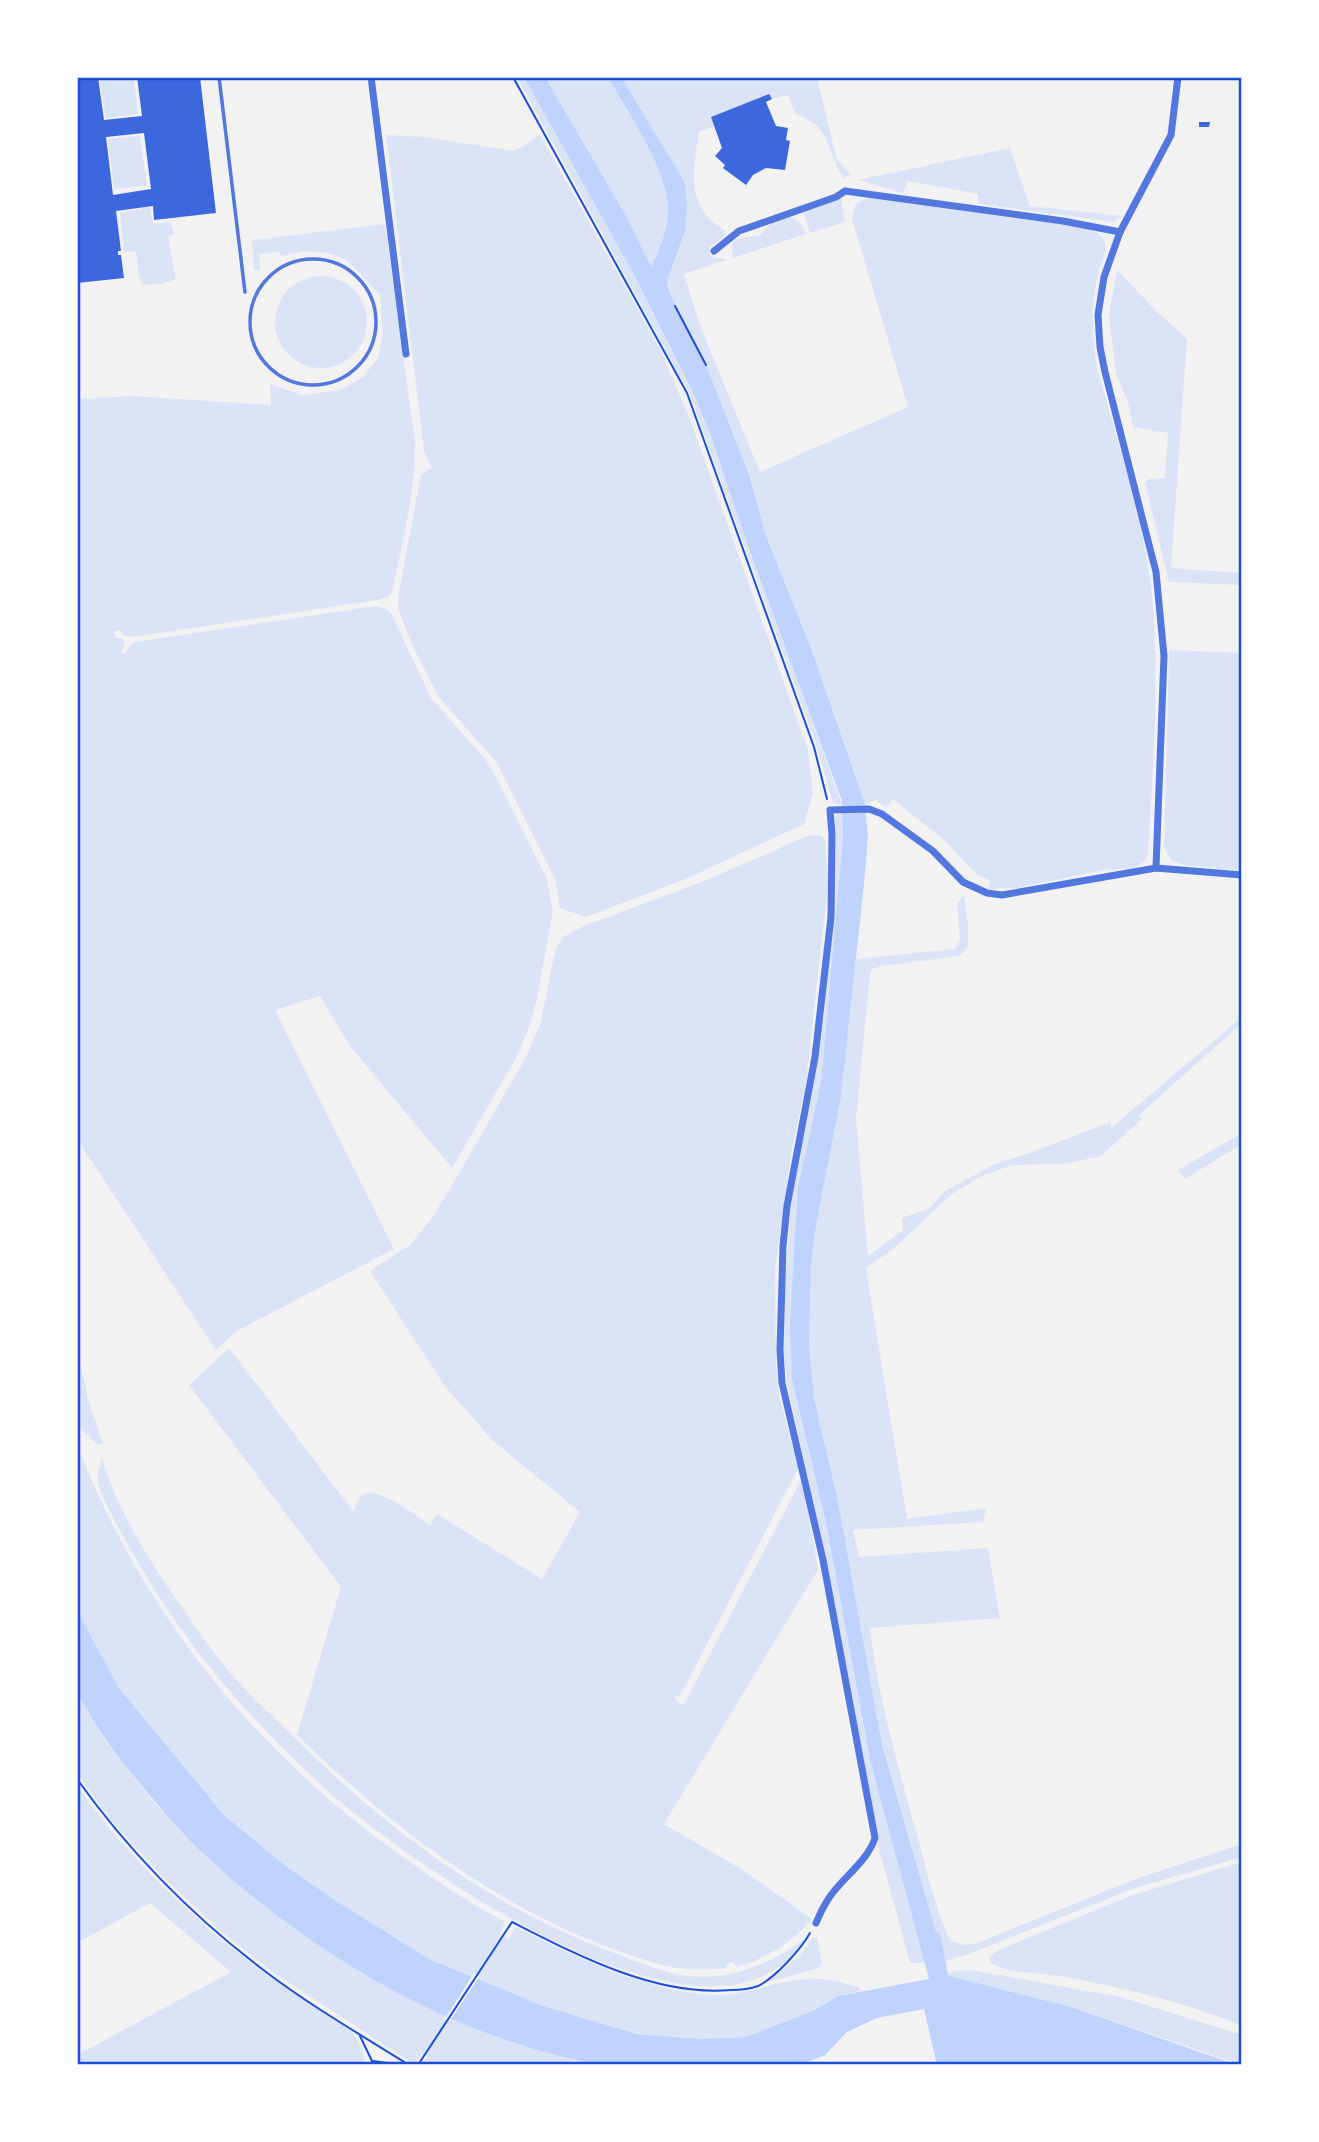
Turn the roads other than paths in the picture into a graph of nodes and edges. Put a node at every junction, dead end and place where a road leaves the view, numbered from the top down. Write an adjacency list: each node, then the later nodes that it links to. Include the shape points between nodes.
1 (219, 77): 6 (lane)
2 (371, 77): 7 (street)
3 (1178, 77): 4 (street, via 1171,135)
4 (1119, 232): 5 (street, via 1063,220 845,191 739,231); 9 (street, via 1104,277 1098,315 1105,372 1156,572 1164,656)
5 (714, 251)
6 (245, 292)
7 (406, 354)
8 (352, 372): 8 (lane, via 334,382 293,382 274,372 260,357 251,338 254,297 282,267 322,260 342,266 359,279 376,316 366,356)
9 (1156, 868): 10 (street); 11 (street, via 1002,895 963,882 933,851 883,814 869,809 830,810 831,917 815,1057 787,1206 780,1350 782,1383 823,1560 875,1838 871,1850 834,1890)
10 (1242, 875)
11 (816, 1923)

